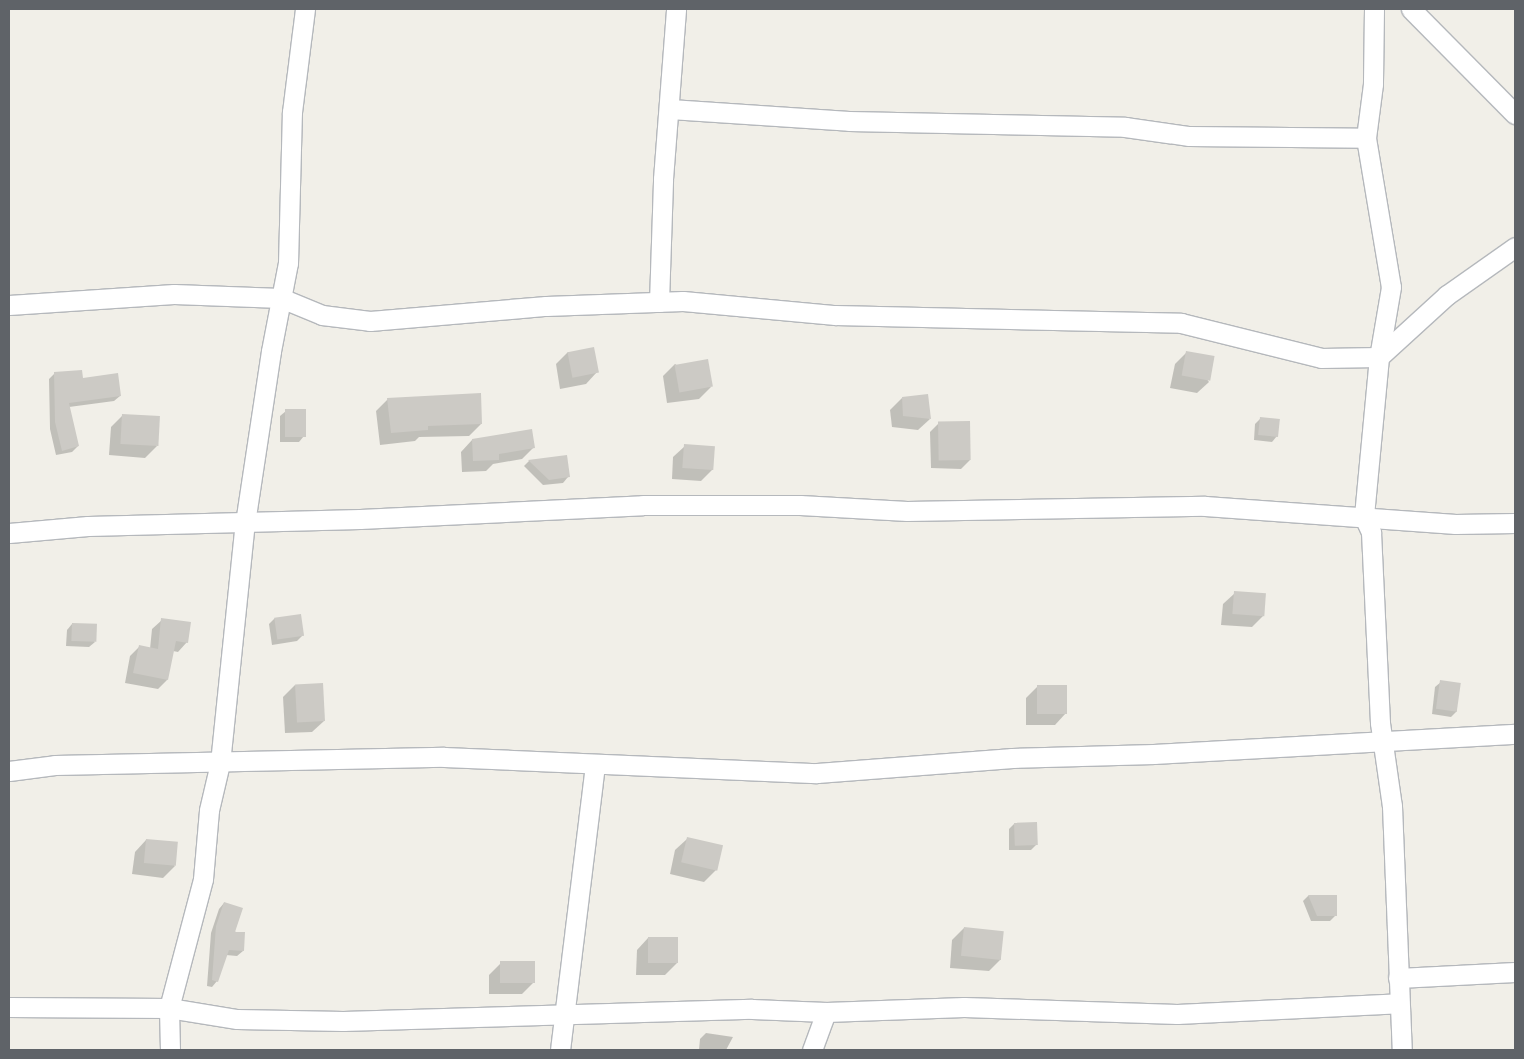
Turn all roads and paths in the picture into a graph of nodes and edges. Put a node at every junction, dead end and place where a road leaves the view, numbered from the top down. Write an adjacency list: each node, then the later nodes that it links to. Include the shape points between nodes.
1 (305, 9): 9 (street, via 292,112 288,264)
2 (676, 9): 5 (street)
3 (1374, 9): 7 (street, via 1372,84)
4 (1411, 9): 6 (street)
5 (670, 109): 7 (street, via 849,121 1125,127 1189,136); 10 (street, via 663,179)
6 (1515, 114)
7 (1366, 138): 12 (street, via 1391,288)
8 (1515, 247): 12 (street, via 1447,295)
9 (281, 298): 10 (street, via 322,315 370,321 546,306); 11 (street, via 174,294); 14 (street)
10 (659, 302): 12 (street, via 683,301 835,315 1181,323 1321,358)
11 (9, 305)
12 (1379, 357): 13 (street)
13 (1364, 517): 14 (street, via 1205,506 907,511 800,505 643,506); 15 (street, via 1455,524); 18 (street, via 1371,532)
14 (246, 522): 16 (street, via 88,526); 19 (street)
15 (1515, 523)
16 (9, 533)
17 (1515, 734): 18 (street)
18 (1382, 740): 20 (street, via 1154,754 1012,758 818,773); 23 (street, via 1392,806)
19 (220, 763): 20 (street, via 444,758); 21 (street, via 55,765); 26 (street, via 209,810 203,879)
20 (595, 765): 28 (street)
21 (9, 771)
22 (1515, 972): 23 (street)
23 (1398, 978): 24 (street)
24 (1399, 1003): 27 (street, via 1177,1014 964,1008); 32 (street)
25 (9, 1008): 26 (street)
26 (169, 1008): 28 (street, via 237,1019 343,1022); 29 (street)
27 (826, 1012): 28 (street, via 752,1009); 31 (street)
28 (565, 1015): 30 (street)
29 (170, 1050)
30 (560, 1050)
31 (812, 1050)
32 (1402, 1050)

